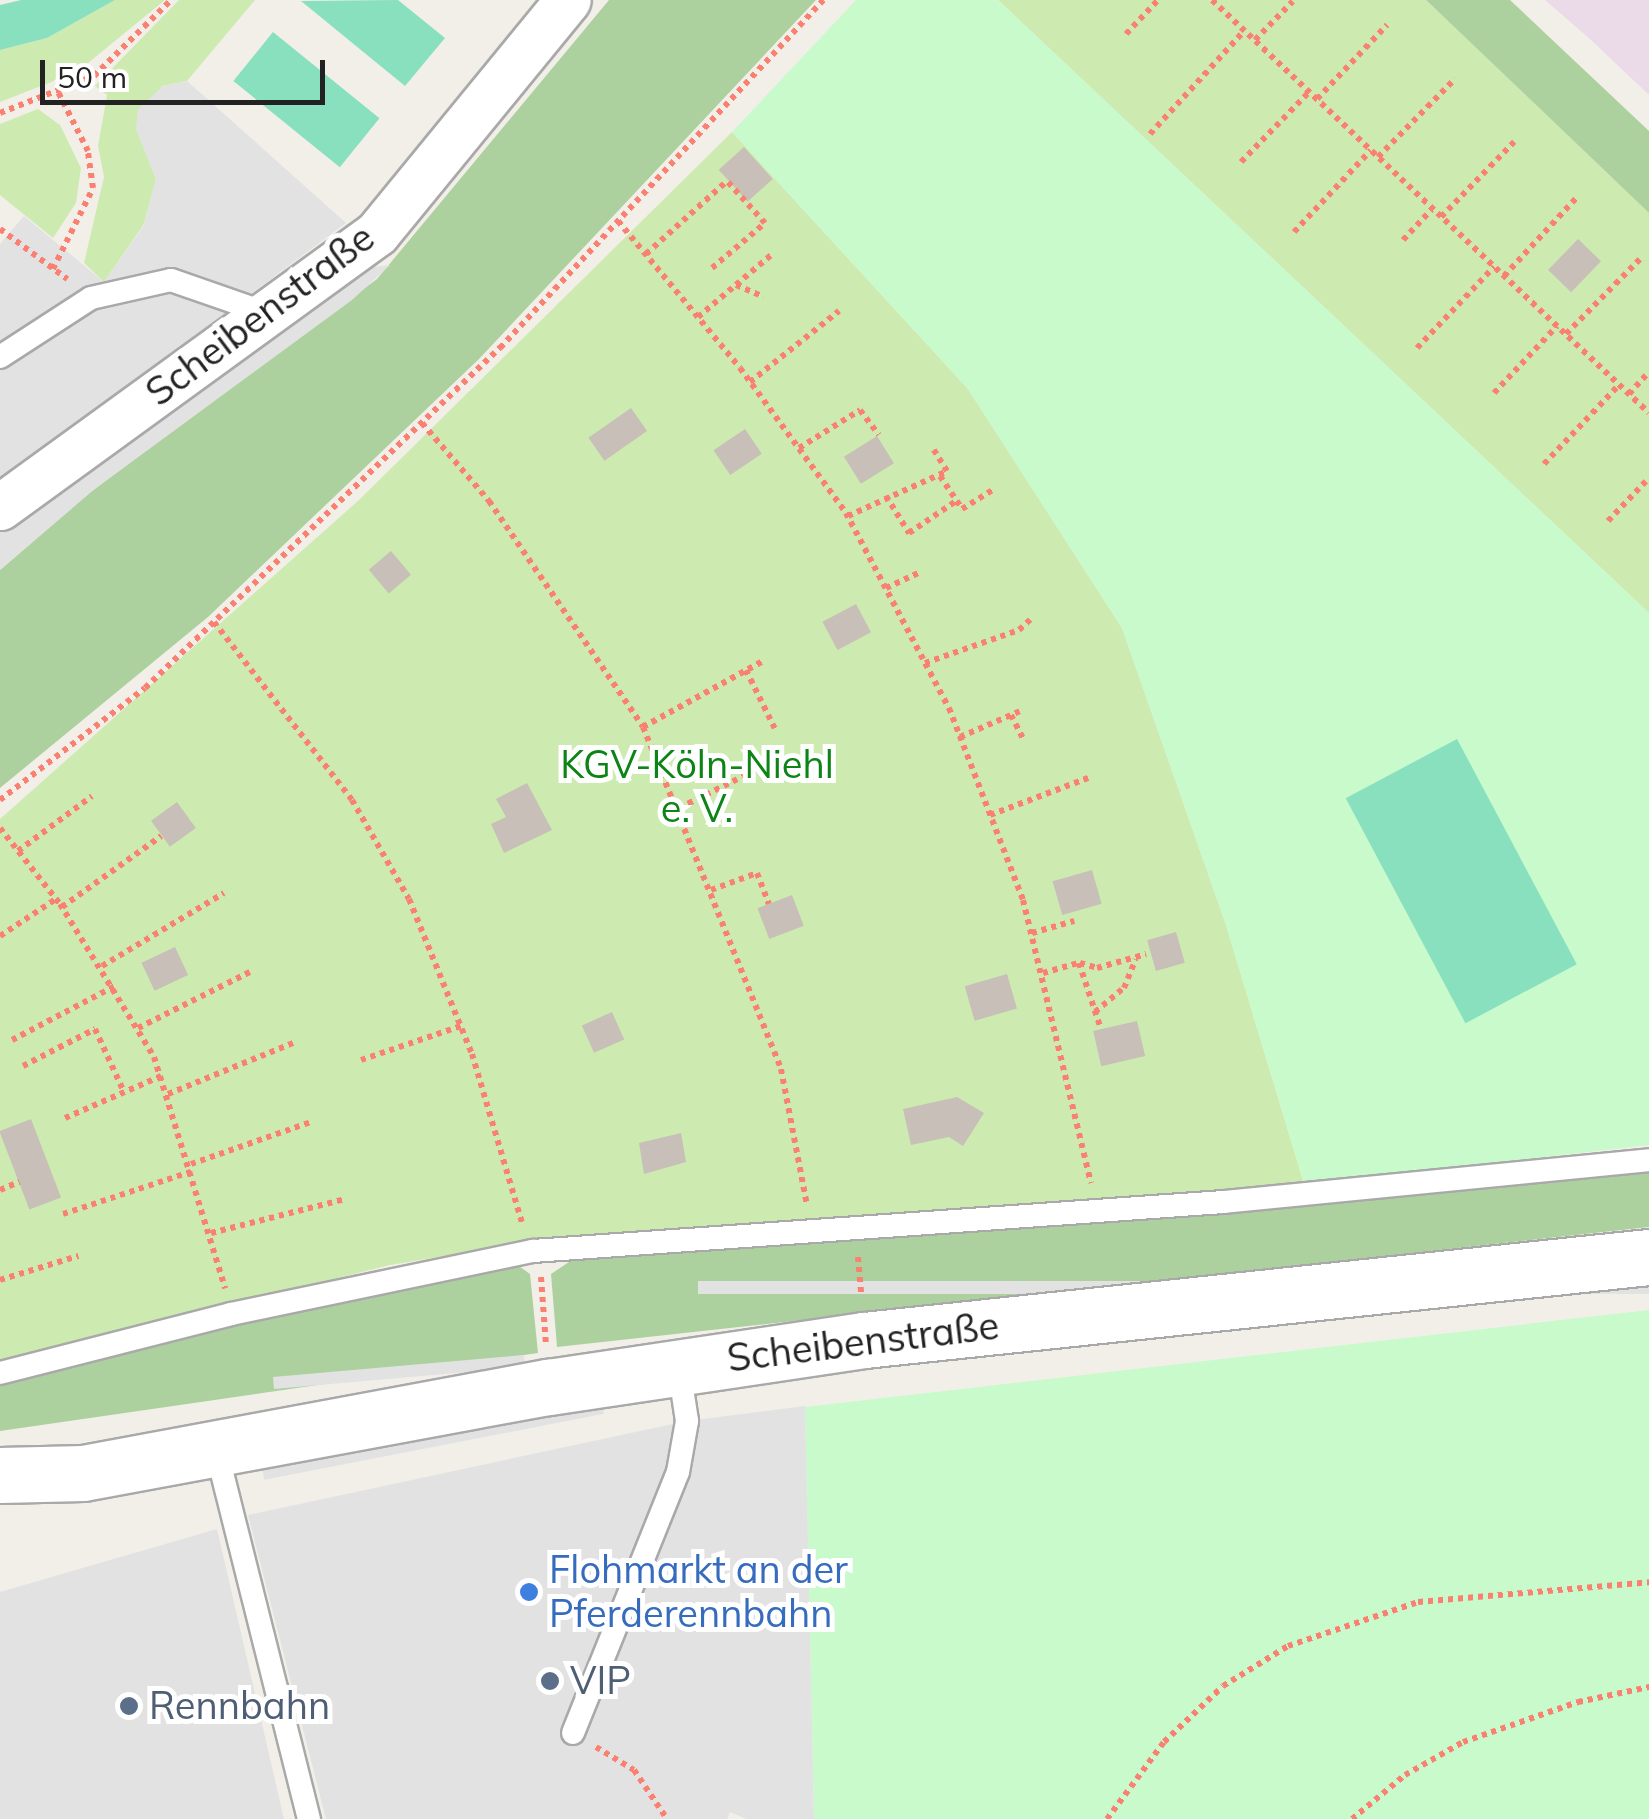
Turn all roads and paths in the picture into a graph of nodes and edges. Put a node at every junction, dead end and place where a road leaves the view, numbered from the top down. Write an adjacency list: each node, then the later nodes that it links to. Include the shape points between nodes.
1 (170, 0): 12 (path, via 94,76)
2 (568, 0): 39 (street, Scheibenstraße, via 377,233)
3 (823, 0): 24 (path)
4 (1158, 0): 9 (path)
5 (1212, 0): 8 (path)
6 (1293, 1): 10 (path)
7 (1386, 25): 14 (path)
8 (1244, 30): 10 (path); 16 (path)
9 (1126, 34)
10 (1254, 40): 13 (path)
11 (1455, 79): 19 (path)
12 (57, 90): 15 (path); 33 (path, via 88,151 93,188)
13 (1309, 92): 14 (path); 20 (path)
14 (1317, 98): 18 (path)
15 (0, 113)
16 (1150, 134)
17 (1514, 142): 23 (path)
18 (1371, 150): 19 (path); 26 (path)
19 (1378, 157): 22 (path)
20 (1241, 162)
21 (1578, 196): 34 (path)
22 (1432, 208): 23 (path); 27 (path)
23 (1441, 217): 31 (path)
24 (618, 221): 28 (path); 51 (path)
25 (0, 230): 33 (path)
26 (1294, 232)
27 (1404, 240)
28 (646, 254): 32 (path, via 728,180 765,223); 40 (path)
29 (771, 255): 35 (path)
30 (1642, 257): 42 (path)
31 (1494, 267): 34 (path); 43 (path)
32 (712, 268)
33 (53, 269): 37 (path)
34 (1504, 276): 41 (path)
35 (736, 285): 36 (path); 40 (path)
36 (764, 297)
37 (92, 298): 39 (lane, via 171,280); 44 (lane)
38 (839, 311): 46 (path)
39 (266, 314): 61 (street, Scheibenstraße)
40 (698, 317): 46 (path)
41 (1557, 326): 42 (path); 48 (path)
42 (1566, 334): 47 (path)
43 (1417, 348)
44 (0, 357)
45 (1649, 372): 49 (path)
46 (750, 382): 54 (path)
47 (1619, 385): 49 (path); 55 (path)
48 (1494, 393)
49 (1628, 394): 50 (path)
50 (1649, 413)
51 (422, 423): 67 (path); 71 (path, via 489,501)
52 (879, 435): 54 (path, via 856,411)
53 (932, 447): 56 (path, via 947,470)
54 (799, 448): 62 (path)
55 (1544, 464)
56 (940, 476): 59 (path); 60 (path)
57 (1649, 478): 63 (path)
58 (993, 490): 60 (path, via 962,509)
59 (886, 496): 60 (path, via 908,533); 62 (path)
60 (956, 501)
61 (0, 506)
62 (848, 516): 65 (path)
63 (1608, 522)
64 (920, 572): 65 (path)
65 (886, 588): 69 (path)
66 (1030, 619): 69 (path, via 1020,630)
67 (214, 622): 78 (path, via 145,688); 100 (path, via 352,800 409,899)
68 (763, 661): 70 (path)
69 (926, 663): 73 (path)
70 (746, 670): 71 (path); 72 (path)
71 (642, 728): 79 (path)
72 (776, 731)
73 (960, 737): 74 (path, via 1016,713); 80 (path)
74 (1024, 740)
75 (784, 756): 79 (path)
76 (1088, 778): 80 (path)
77 (92, 796): 83 (path)
78 (0, 800)
79 (679, 808): 84 (path)
80 (990, 815): 90 (path)
81 (0, 828): 83 (path)
82 (161, 836): 88 (path)
83 (18, 852): 86 (path)
84 (711, 890): 87 (path, via 756,873); 120 (path, via 781,1070)
85 (224, 893): 95 (path)
86 (56, 899): 88 (path); 91 (path)
87 (768, 904)
88 (62, 907): 95 (path)
89 (1074, 921): 90 (path)
90 (1032, 934): 97 (path)
91 (0, 936)
92 (1146, 954): 93 (path)
93 (1136, 960): 94 (path, via 1097,968); 99 (path, via 1124,988)
94 (1079, 963): 97 (path); 99 (path)
95 (102, 966): 98 (path)
96 (250, 972): 101 (path)
97 (1043, 974): 117 (path)
98 (115, 986): 101 (path); 103 (path)
99 (1095, 1012): 102 (path)
100 (461, 1026): 105 (path); 122 (path)
101 (138, 1028): 107 (path)
102 (1101, 1029)
103 (12, 1040)
104 (293, 1044): 109 (path)
105 (361, 1060)
106 (23, 1066): 108 (path, via 95,1030)
107 (161, 1076): 108 (path); 109 (path)
108 (124, 1092): 110 (path)
109 (168, 1094): 113 (path)
110 (65, 1118)
111 (310, 1122): 113 (path)
112 (1649, 1160): 117 (lane)
113 (192, 1167): 118 (path); 121 (path)
114 (19, 1182): 115 (path)
115 (0, 1190)
116 (345, 1198): 121 (path)
117 (1096, 1211): 119 (lane)
118 (63, 1214)
119 (856, 1226): 120 (lane); 127 (path)
120 (810, 1230): 122 (lane)
121 (211, 1233): 126 (path)
122 (532, 1251): 126 (lane); 130 (path, via 540,1272)
123 (78, 1256): 125 (path)
124 (1649, 1257): 127 (street, Scheibenstraße)
125 (0, 1280)
126 (231, 1314): 129 (lane)
127 (864, 1340): 128 (street, Scheibenstraße)
128 (678, 1365): 130 (street, Scheibenstraße); 137 (lane, via 688,1421 678,1472)
129 (0, 1373)
130 (550, 1387): 131 (street, Scheibenstraße)
131 (215, 1447): 132 (street, Scheibenstraße); 138 (lane)
132 (84, 1472): 133 (street, Scheibenstraße); 134 (street, Scheibenstraße)
133 (0, 1475)
134 (0, 1508)
135 (1649, 1582): 140 (path, via 1418,1602 1288,1646 1223,1686 1164,1742)
136 (1649, 1687): 141 (path, via 1578,1702 1463,1742 1405,1775)
137 (573, 1733): 139 (path, via 634,1770)
138 (308, 1819)
139 (667, 1819)
140 (1107, 1819)
141 (1352, 1819)

